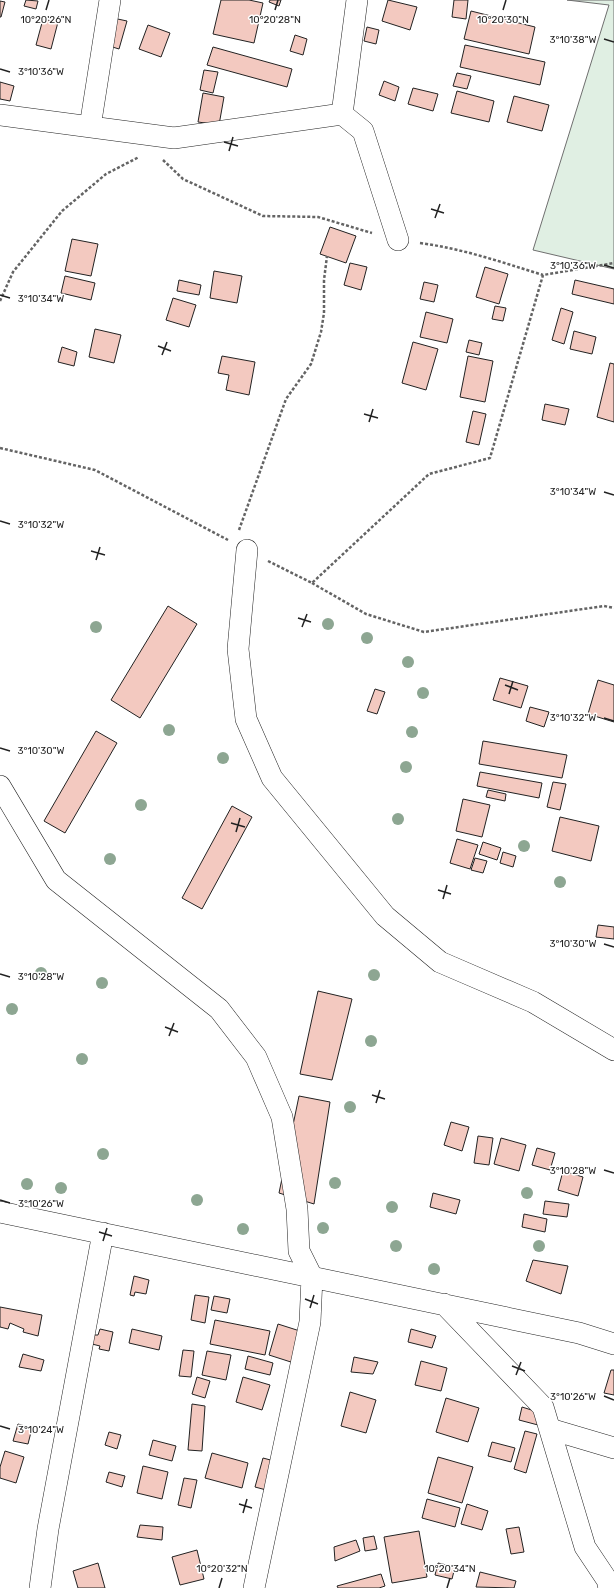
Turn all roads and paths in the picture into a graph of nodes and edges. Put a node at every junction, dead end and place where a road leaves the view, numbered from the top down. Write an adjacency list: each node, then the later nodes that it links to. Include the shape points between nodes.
1 (110, 0): 5 (street)
2 (357, 0): 3 (street)
3 (342, 114): 6 (street); 8 (street, via 363,131)
4 (0, 115): 5 (street)
5 (90, 127): 6 (street)
6 (174, 138): 7 (path)
7 (152, 150): 8 (path, via 183,179 263,216 318,217); 12 (path, via 106,174 62,212 13,272)
8 (398, 240): 11 (path, via 452,247)
9 (327, 256): 14 (path, via 321,332 311,364 286,400 244,518)
10 (614, 263): 11 (path)
11 (543, 275): 15 (path, via 490,458 429,474)
12 (0, 301)
13 (0, 448): 14 (path, via 95,470)
14 (240, 546): 15 (path); 18 (street, via 238,649 246,719 272,778 385,916 440,962 533,1002)
15 (312, 583): 16 (path, via 366,614 424,632 604,606)
16 (614, 608)
17 (0, 786): 21 (street, via 56,880 219,1009 256,1058 282,1117 297,1209 299,1251)
18 (614, 1050)
19 (0, 1212): 20 (street)
20 (103, 1233): 21 (street); 26 (street, via 48,1530)
21 (312, 1277): 22 (street); 27 (street, via 310,1322)
22 (444, 1304): 23 (street, via 579,1333); 24 (street, via 543,1407)
23 (614, 1344)
24 (550, 1429): 25 (street); 28 (street, via 585,1547 607,1580)
25 (614, 1448)
26 (40, 1588)
27 (254, 1588)
28 (609, 1588)

